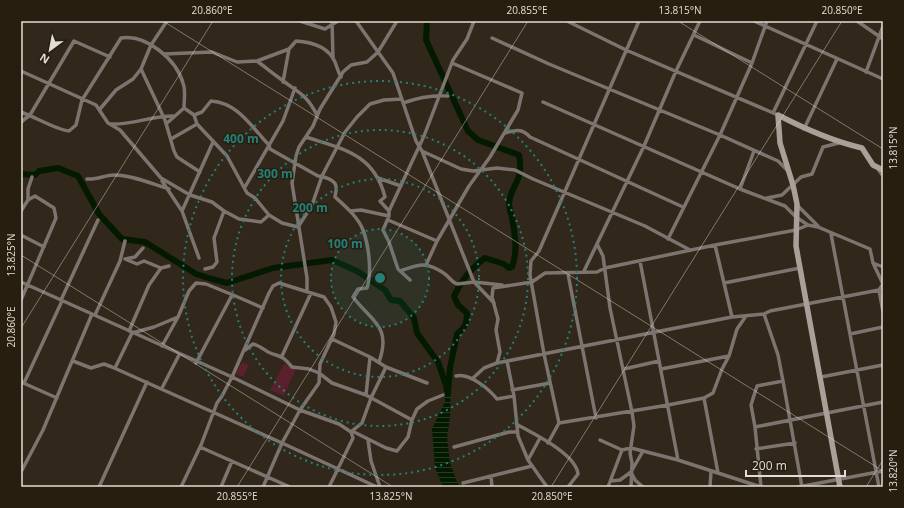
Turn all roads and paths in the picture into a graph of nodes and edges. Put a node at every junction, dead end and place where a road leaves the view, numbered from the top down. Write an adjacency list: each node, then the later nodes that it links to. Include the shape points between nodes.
1 (167, 21): 22 (street)
2 (300, 21): 15 (street, via 322,28)
3 (332, 21): 15 (street)
4 (338, 21): 15 (street)
5 (356, 21): 25 (street)
6 (396, 21): 25 (street)
7 (474, 21): 31 (street, via 467,39)
8 (567, 21): 24 (street)
9 (639, 21): 24 (street)
10 (700, 21): 18 (street)
11 (754, 21): 16 (street)
12 (768, 21): 16 (street)
13 (817, 21): 21 (street)
14 (857, 21): 20 (street)
15 (331, 26): 28 (street)
16 (766, 26): 21 (street); 32 (street)
17 (883, 26): 20 (street)
18 (694, 35): 32 (street); 35 (street)
19 (492, 38): 42 (street)
20 (881, 38): 36 (street)
21 (805, 44): 29 (street); 53 (street)
22 (151, 45): 26 (street); 27 (street, via 130,37 121,38); 33 (street)
23 (289, 49): 28 (street, via 296,41 311,42); 30 (street); 39 (street)
24 (626, 50): 35 (street); 42 (street)
25 (378, 52): 37 (street, via 363,64 348,67); 47 (street, via 393,73)
26 (164, 54): 30 (street, via 212,52 237,62); 49 (street, via 181,76 184,85)
27 (110, 57): 40 (street, via 74,41); 46 (street)
28 (333, 58): 37 (street)
29 (837, 59): 36 (street); 64 (street)
30 (257, 61): 39 (street)
31 (452, 63): 43 (street); 65 (street, via 522,93 518,110)
32 (752, 63): 45 (street)
33 (141, 68): 50 (street, via 133,79 116,90); 57 (street)
34 (21, 71): 40 (street)
35 (676, 71): 45 (street); 51 (street)
36 (866, 72): 38 (street)
37 (341, 77): 55 (street)
38 (883, 79)
39 (283, 82): 41 (street)
40 (49, 84): 46 (street); 56 (street)
41 (295, 88): 55 (street, via 310,102); 71 (street, via 283,121)
42 (610, 89): 51 (street); 63 (street)
43 (439, 95): 44 (street); 47 (street); 73 (street)
44 (448, 96)
45 (736, 97): 53 (street); 66 (street)
46 (82, 100): 50 (street, via 91,102); 56 (street, via 76,125 69,131 60,131 54,125)
47 (403, 101): 72 (street, via 384,100 370,104 357,117); 73 (street)
48 (543, 102): 63 (street)
49 (184, 108): 54 (street); 58 (street)
50 (100, 109): 60 (street)
51 (659, 109): 66 (street); 74 (street)
52 (21, 112): 56 (street)
53 (775, 114): 64 (street); 81 (street)
54 (194, 115): 62 (street); 71 (street, via 202,112 211,101 220,102 251,122)
55 (317, 115): 67 (street)
56 (30, 116): 59 (street)
57 (163, 116): 58 (street); 60 (street, via 126,125); 61 (street)
58 (173, 116): 61 (street)
59 (21, 122)
60 (110, 124): 87 (street, via 120,130)
61 (166, 124): 68 (street)
62 (197, 124): 68 (street); 69 (street)
63 (594, 125): 74 (street); 77 (street)
64 (804, 129): 70 (street)
65 (505, 132): 77 (street, via 517,129 526,132 530,137); 80 (street)
66 (720, 135): 76 (street); 83 (street)
67 (306, 137): 72 (street); 78 (street, via 299,147)
68 (171, 138): 82 (street, via 177,157)
69 (213, 142): 82 (street); 93 (street, via 227,156)
70 (839, 143): 79 (street, via 862,148); 91 (street, via 823,147 812,174 801,177)
71 (269, 145): 78 (street, via 274,151); 93 (street)
72 (338, 146): 84 (street); 88 (street, via 357,155 368,164)
73 (419, 146): 75 (street); 92 (street)
74 (644, 146): 83 (street); 90 (street)
75 (422, 151): 80 (street, via 460,169); 112 (street)
76 (754, 151): 81 (street, via 778,161); 95 (street)
77 (578, 159): 90 (street); 96 (street)
78 (296, 162): 84 (street); 114 (street, via 292,177)
79 (880, 169): 85 (street)
80 (481, 170): 96 (street, via 515,170); 112 (street)
81 (788, 170): 91 (street)
82 (200, 172): 97 (street)
83 (702, 172): 95 (street); 101 (street)
84 (322, 176): 105 (street, via 334,183 335,197); 114 (street, via 312,205)
85 (883, 176)
86 (32, 177): 99 (street)
87 (161, 178): 94 (street); 97 (street)
88 (378, 178): 92 (street); 106 (street, via 385,196 380,201)
89 (87, 179): 94 (street, via 94,180 114,175)
90 (626, 180): 101 (street); 107 (street)
91 (793, 185): 98 (street, via 782,195); 100 (street)
92 (401, 186): 106 (street)
93 (245, 187): 108 (street, via 247,193)
94 (168, 189): 103 (street)
95 (740, 189): 98 (street)
96 (564, 193): 107 (street); 145 (street, via 539,251 531,261)
97 (190, 195): 103 (street); 104 (street, via 212,202)
98 (766, 199): 109 (street, via 785,206)
99 (28, 200): 102 (street); 124 (street, via 35,196 56,212)
100 (797, 204): 109 (street); 115 (street)
101 (683, 207): 119 (street)
102 (21, 211)
103 (182, 211): 127 (street)
104 (224, 211): 108 (street, via 251,222 261,222); 138 (street, via 214,238 217,262 213,267)
105 (350, 211): 110 (street, via 361,210); 180 (street, via 363,230 368,253 369,281 367,288 358,289 353,297 376,321 381,332 383,344)
106 (389, 211): 110 (street)
107 (611, 213): 119 (street, via 645,226); 122 (street)
108 (270, 215): 114 (street, via 282,223)
109 (796, 217): 113 (street); 116 (street)
110 (388, 218): 121 (street); 139 (street, via 383,232)
111 (98, 220): 154 (street)
112 (450, 220): 121 (street); 144 (street)
113 (808, 225): 115 (street); 116 (street)
114 (298, 227): 150 (street)
115 (818, 227): 117 (street)
116 (796, 230): 123 (street); 136 (street)
117 (831, 234): 131 (street, via 870,249); 152 (street)
118 (21, 235): 124 (street)
119 (668, 239): 126 (street)
120 (125, 241): 129 (street)
121 (437, 241): 132 (street)
122 (597, 244): 135 (street); 140 (street)
123 (715, 245): 126 (street); 146 (street)
124 (44, 247): 147 (street)
125 (143, 248): 128 (street, via 135,258)
126 (691, 251): 130 (street)
127 (199, 258)
128 (126, 259): 129 (street); 134 (street, via 137,264 144,261)
129 (120, 261): 160 (street)
130 (640, 261): 135 (street); 166 (street)
131 (873, 263): 137 (street); 149 (street, via 883,284)
132 (426, 265): 139 (street, via 417,264); 144 (street, via 443,273 457,284)
133 (169, 266): 134 (street)
134 (161, 268): 165 (street, via 149,284)
135 (605, 268): 140 (street, via 597,272); 169 (street)
136 (800, 268): 146 (street); 156 (street)
137 (883, 268)
138 (205, 269)
139 (400, 271): 142 (street)
140 (584, 272): 141 (street)
141 (568, 274): 145 (street, via 545,273); 171 (street)
142 (410, 280)
143 (21, 282): 147 (street)
144 (474, 282): 148 (street); 155 (street)
145 (532, 282): 148 (street); 173 (street)
146 (724, 283): 163 (street)
147 (28, 286): 153 (street); 154 (street)
148 (509, 286): 155 (street, via 493,288)
149 (879, 290): 152 (street); 158 (street)
150 (309, 293): 157 (street, via 279,283 273,286); 168 (street, via 324,297 331,307 336,322); 175 (street)
151 (233, 295): 157 (street); 162 (street, via 206,284 196,283 189,291); 182 (street, via 228,299)
152 (842, 298): 156 (street); 167 (street)
153 (21, 300)
154 (62, 300): 160 (street); 196 (street)
155 (494, 304): 183 (street, via 498,319 496,330 500,352)
156 (807, 304): 159 (street); 192 (street)
157 (263, 308): 172 (street)
158 (883, 312)
159 (764, 314): 161 (street); 195 (street, via 778,355)
160 (94, 315): 165 (street); 178 (street)
161 (746, 316): 163 (street); 176 (street, via 737,329)
162 (178, 317): 165 (street, via 154,327); 170 (street)
163 (732, 317): 166 (street)
164 (883, 327): 167 (street)
165 (130, 332): 170 (street); 186 (street)
166 (654, 332): 169 (street); 181 (street)
167 (850, 334): 189 (street)
168 (332, 339): 177 (street); 190 (street, via 325,351)
169 (617, 340): 171 (street); 187 (street)
170 (162, 346): 174 (street)
171 (582, 347): 173 (street); 215 (street)
172 (244, 350): 175 (street, via 253,344); 193 (street)
173 (544, 354): 179 (street); 198 (street)
174 (179, 355): 182 (street); 200 (street)
175 (282, 356): 190 (street, via 292,367)
176 (729, 356): 188 (street); 207 (street, via 713,393)
177 (370, 357): 180 (street); 202 (street)
178 (73, 360): 186 (street, via 91,368 104,364); 205 (street)
179 (506, 361): 183 (street); 201 (street)
180 (379, 362): 185 (street)
181 (659, 362): 187 (street); 188 (street)
182 (196, 363): 193 (street)
183 (497, 364): 194 (street, via 484,368)
184 (883, 365): 189 (street)
185 (386, 366): 199 (street); 206 (street)
186 (115, 368): 197 (street)
187 (624, 369): 213 (street)
188 (661, 369): 209 (street)
189 (857, 370): 192 (street); 210 (street)
190 (319, 373): 202 (street, via 332,383); 211 (street, via 319,383)
191 (456, 376): 194 (street)
192 (820, 376): 214 (street)
193 (232, 377): 211 (street); 212 (street, via 217,403)
194 (472, 379): 204 (street, via 491,391 497,400)
195 (783, 381): 216 (street); 220 (street, via 757,386 751,405)
196 (22, 382): 205 (street)
197 (147, 382): 200 (street); 252 (street)
198 (550, 383): 201 (street); 218 (street)
199 (427, 384)
200 (162, 388): 212 (street)
201 (512, 390): 204 (street)
202 (366, 395): 206 (street)
203 (443, 395): 217 (street, via 428,401 418,409)
204 (514, 396): 219 (street)
205 (57, 398): 242 (street)
206 (371, 398): 217 (street); 221 (street, via 362,423)
207 (704, 398): 209 (street); 244 (street)
208 (883, 402): 210 (street)
209 (668, 405): 213 (street); 236 (street)
210 (864, 406): 214 (street); 245 (street)
211 (300, 410): 221 (street); 226 (street)
212 (215, 412): 226 (street); 230 (street)
213 (632, 412): 215 (street); 231 (street, via 634,426)
214 (826, 413): 216 (street); 248 (street)
215 (596, 418): 218 (street)
216 (791, 419): 220 (street); 228 (street)
217 (412, 420): 224 (street, via 408,437 397,451)
218 (559, 423): 227 (street)
219 (518, 425): 222 (street); 223 (street)
220 (755, 427): 232 (street)
221 (351, 431): 224 (street); 239 (street, via 353,438)
222 (517, 432): 229 (street); 235 (street)
223 (540, 438): 227 (street); 235 (street)
224 (368, 440): 258 (street)
225 (600, 440): 233 (street)
226 (282, 443): 239 (street); 247 (street)
227 (548, 443): 261 (street, via 567,457 578,470 578,474)
228 (795, 443): 232 (street); 268 (street)
229 (454, 446)
230 (200, 447): 237 (street); 253 (street)
231 (631, 448): 233 (street); 234 (street); 243 (street)
232 (756, 449): 267 (street)
233 (622, 450): 249 (street)
234 (642, 451): 236 (street); 243 (street)
235 (528, 460): 238 (street)
236 (678, 460): 240 (street)
237 (232, 461): 247 (street); 254 (street)
238 (532, 466): 246 (street); 260 (street)
239 (338, 468): 257 (street); 258 (street)
240 (711, 471): 244 (street); 265 (street)
241 (883, 471): 245 (street)
242 (21, 472)
243 (632, 472): 249 (street, via 620,480); 263 (street); 264 (street, via 635,480)
244 (718, 473): 251 (street)
245 (876, 473): 248 (street); 270 (street)
246 (491, 476): 250 (street); 259 (street)
247 (268, 477): 255 (street); 256 (street)
248 (838, 480): 268 (street); 269 (street)
249 (611, 481): 262 (street)
250 (463, 482)
251 (748, 482): 266 (street); 267 (street)
252 (99, 487)
253 (181, 487)
254 (221, 487)
255 (263, 487)
256 (290, 487)
257 (329, 487)
258 (378, 487)
259 (492, 487)
260 (547, 487)
261 (568, 487)
262 (608, 487)
263 (631, 487)
264 (643, 487)
265 (710, 487)
266 (747, 487)
267 (761, 487)
268 (801, 487)
269 (840, 487)
270 (879, 487)

